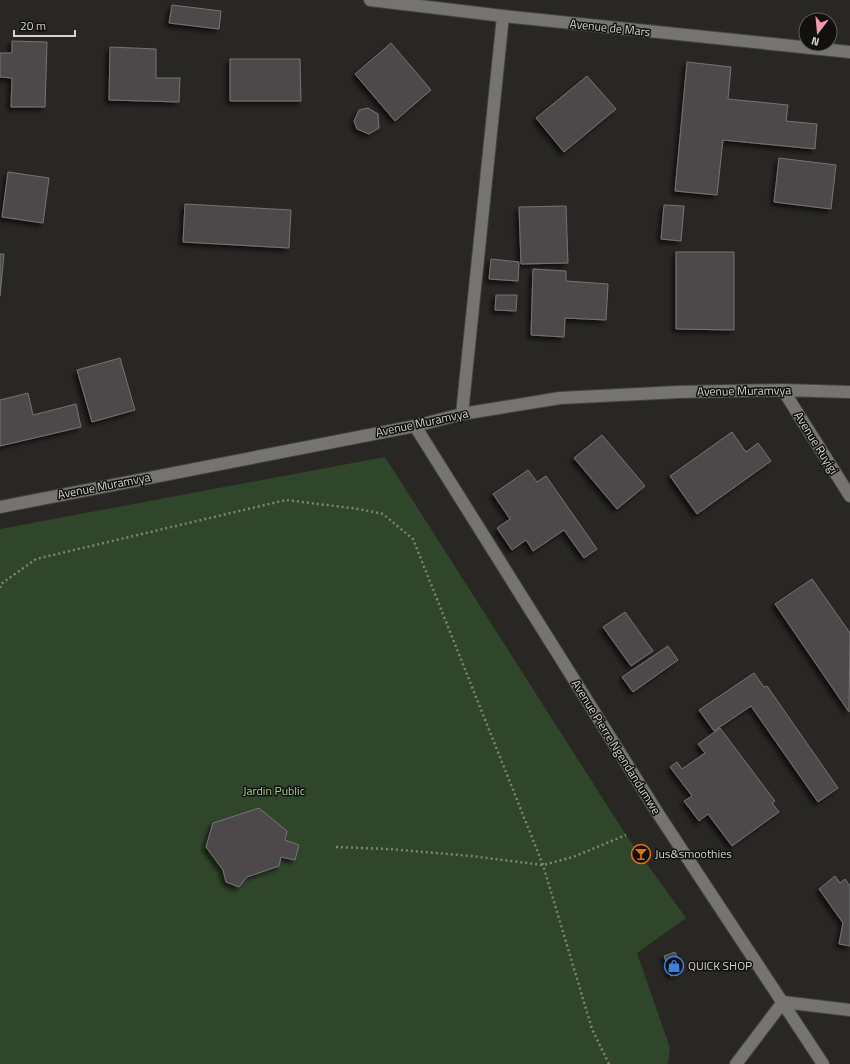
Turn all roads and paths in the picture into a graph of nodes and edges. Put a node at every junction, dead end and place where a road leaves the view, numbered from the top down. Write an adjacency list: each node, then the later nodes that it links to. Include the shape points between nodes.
1 (370, 0): 2 (street, Avenue de Mars)
2 (504, 16): 3 (street, Avenue de Mars); 6 (street)
3 (850, 52)
4 (783, 390): 5 (street, Avenue Muramvya); 6 (street, Avenue Muramvya, via 560,398); 8 (street, Avenue Ruyigi)
5 (850, 392)
6 (462, 414): 7 (street, Avenue Muramvya)
7 (415, 426): 9 (street, Avenue Muramvya); 14 (street, Avenue Pierre Ngendandumwe, via 657,812)
8 (850, 496)
9 (0, 507)
10 (0, 588): 13 (path, via 1,584 36,559 286,500 359,508 383,514 413,539)
11 (626, 835): 13 (path, via 573,857)
12 (336, 847): 13 (path, via 471,856)
13 (543, 865): 16 (path, via 592,1029)
14 (783, 1002): 15 (street); 17 (street); 18 (street, Avenue Pierre Ngendandumwe)
15 (850, 1010)
16 (608, 1064)
17 (736, 1064)
18 (823, 1064)

